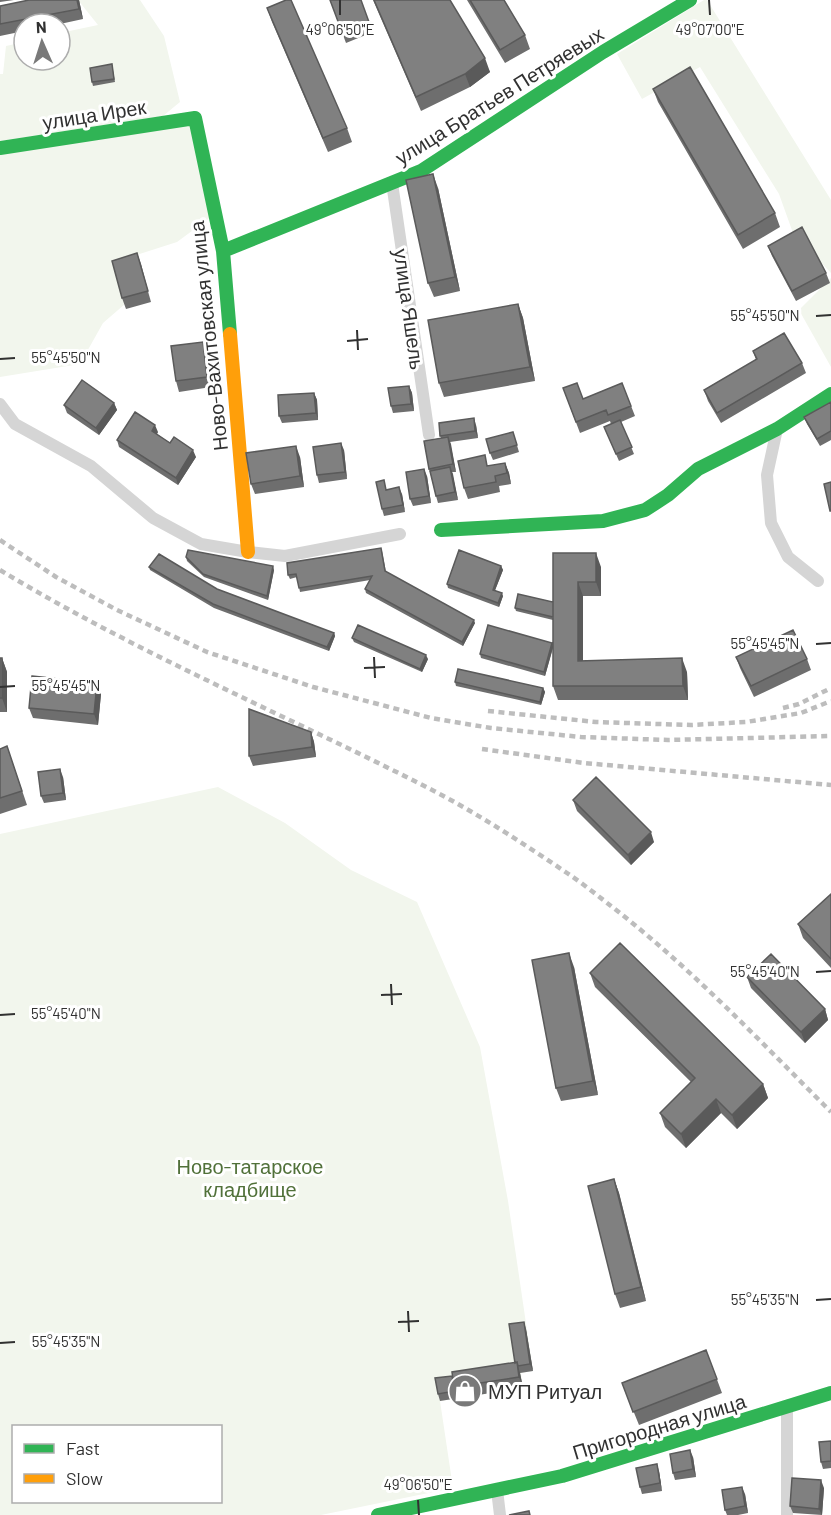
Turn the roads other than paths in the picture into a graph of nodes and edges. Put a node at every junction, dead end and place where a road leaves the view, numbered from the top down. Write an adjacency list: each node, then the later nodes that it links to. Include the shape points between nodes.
1 (690, 0): 4 (street, улица Братьев Петряевых, via 421,171)
2 (195, 118): 3 (street, улица Ирек); 5 (street, Ново-Вахитовская улица)
3 (0, 148)
4 (392, 183): 5 (street, улица Братьев Петряевых); 9 (street, улица Яшель)
5 (223, 251): 12 (street, Ново-Вахитовская улица)
6 (831, 394): 8 (street)
7 (0, 404): 12 (street, via 15,424 91,466 153,518 201,544)
8 (777, 429): 10 (street, via 698,469 645,510 622,517); 13 (street, via 767,475 771,523 788,557)
9 (429, 435)
10 (441, 530)
11 (400, 534): 12 (street, via 285,556)
12 (248, 552)
13 (818, 581)
14 (831, 1393): 15 (street, Пригородная улица)
15 (787, 1408): 16 (street, Пригородная улица, via 562,1476); 19 (street)
16 (497, 1490): 17 (street, Пригородная улица); 18 (street)
17 (378, 1515)
18 (500, 1515)
19 (787, 1515)

